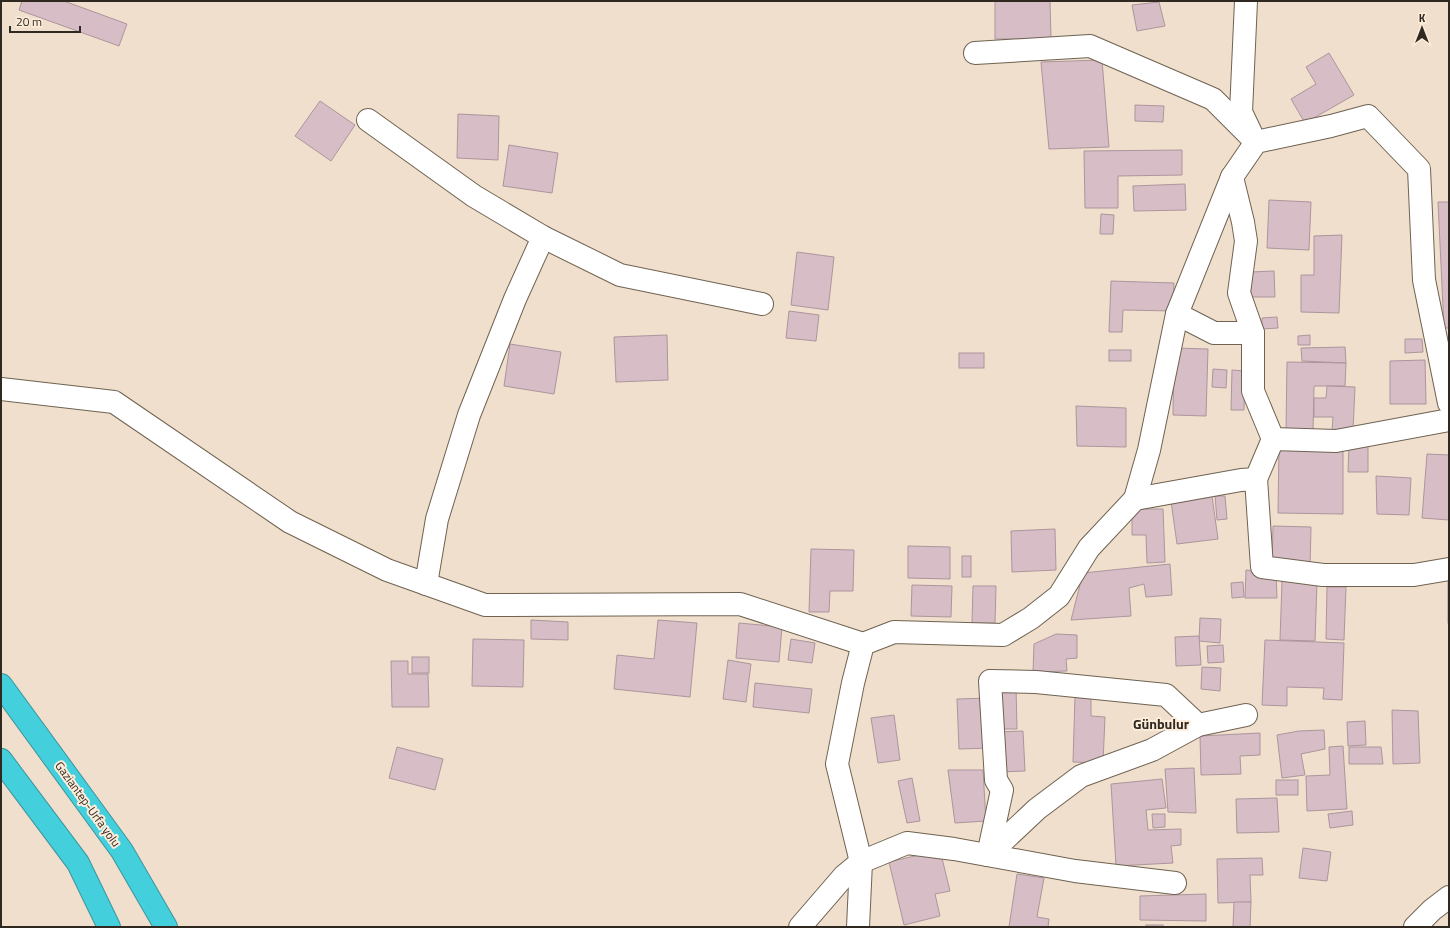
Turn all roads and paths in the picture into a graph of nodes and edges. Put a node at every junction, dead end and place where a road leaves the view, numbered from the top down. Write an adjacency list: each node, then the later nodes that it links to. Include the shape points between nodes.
1 (1246, 1): 4 (street, via 1241,112)
2 (975, 53): 4 (street, via 1090,46 1213,99)
3 (368, 120): 6 (street, via 474,196)
4 (1256, 142): 5 (street); 11 (street, via 1368,116 1419,169 1424,280)
5 (1232, 177): 8 (street); 9 (street, via 1246,241 1239,293)
6 (543, 237): 7 (street, via 620,275); 17 (street, via 515,299 469,415 437,519)
7 (762, 304)
8 (1177, 314): 9 (street, via 1214,333); 15 (street, via 1149,450)
9 (1253, 332): 13 (street, via 1253,391)
10 (1, 389): 17 (street, via 114,402 290,522 387,570)
11 (1449, 403)
12 (1449, 420): 13 (street, via 1336,441)
13 (1273, 439): 14 (street)
14 (1256, 479): 15 (street); 16 (street, via 1262,567 1323,575 1414,575)
15 (1135, 499): 18 (street, via 1089,548 1059,596 1031,618 1003,635 894,632)
16 (1449, 569)
17 (426, 584): 18 (street, via 485,606 740,604)
18 (863, 644): 24 (street, via 837,764)
19 (1, 685): 28 (highway, Gaziantep-Urfa yolu, via 122,851)
20 (1246, 715): 21 (street)
21 (1198, 725): 23 (street, via 1152,750 1080,776 1037,809); 23 (street, via 1166,695 1036,682 990,681 996,780 1002,790)
22 (1, 760): 27 (highway, via 78,863)
23 (988, 855): 24 (street, via 907,843); 25 (street, via 1075,871)
24 (861, 862): 29 (street, via 844,876); 30 (street)
25 (1175, 884)
26 (1449, 897): 31 (street)
27 (109, 927)
28 (166, 927)
29 (800, 927)
30 (858, 927)
31 (1415, 927)

